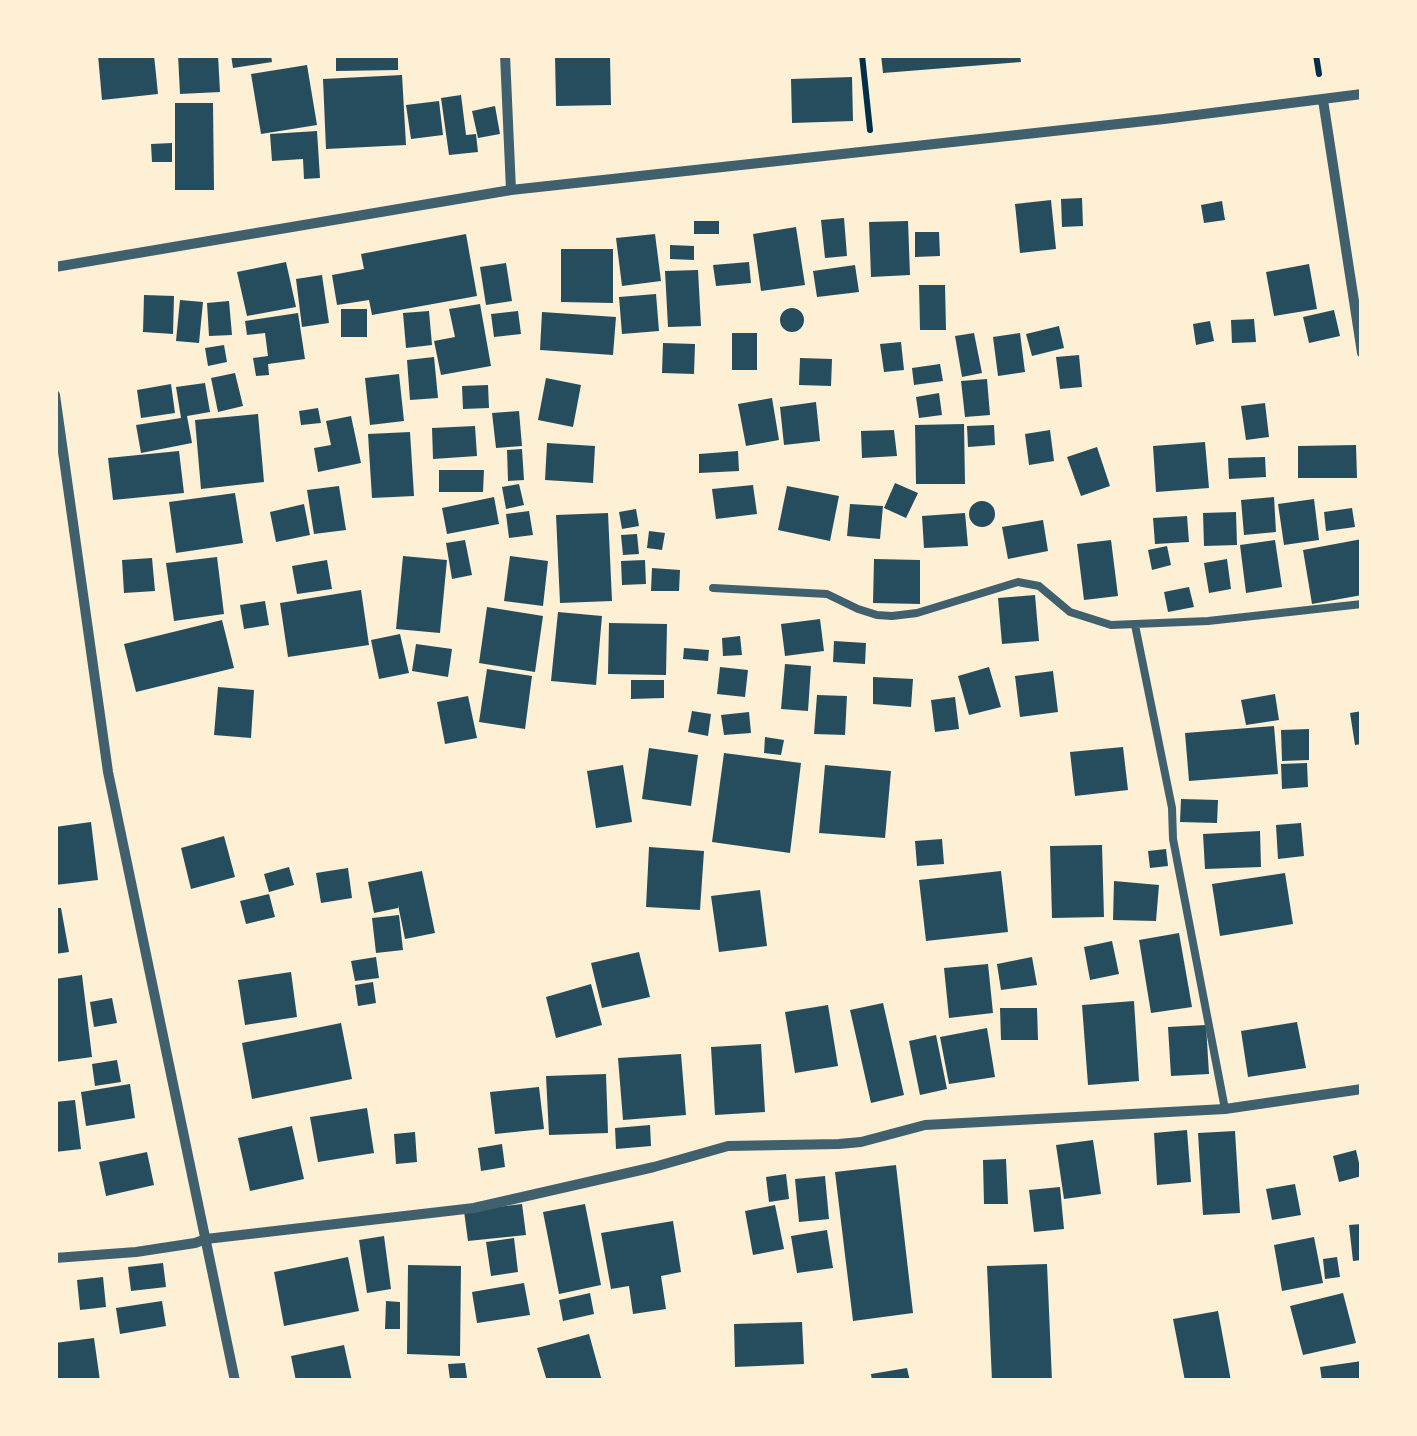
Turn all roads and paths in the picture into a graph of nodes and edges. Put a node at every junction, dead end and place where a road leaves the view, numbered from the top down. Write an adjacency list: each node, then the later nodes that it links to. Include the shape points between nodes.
1 (505, 55): 6 (street)
2 (862, 55): 5 (path)
3 (1362, 94): 4 (street)
4 (1323, 100): 5 (street); 8 (street)
5 (873, 151): 6 (street)
6 (511, 190): 7 (street)
7 (55, 267)
8 (1362, 353)
9 (55, 395): 15 (street, via 108,772)
10 (712, 588): 12 (lane, via 827,594 858,610 892,616 1018,582 1039,586 1082,618)
11 (1362, 604): 12 (lane)
12 (1135, 625): 14 (lane)
13 (1362, 1089): 14 (street)
14 (1224, 1109): 15 (street, via 925,1125 862,1142 728,1146 474,1208)
15 (206, 1239): 16 (street); 17 (street)
16 (55, 1258)
17 (234, 1381)

